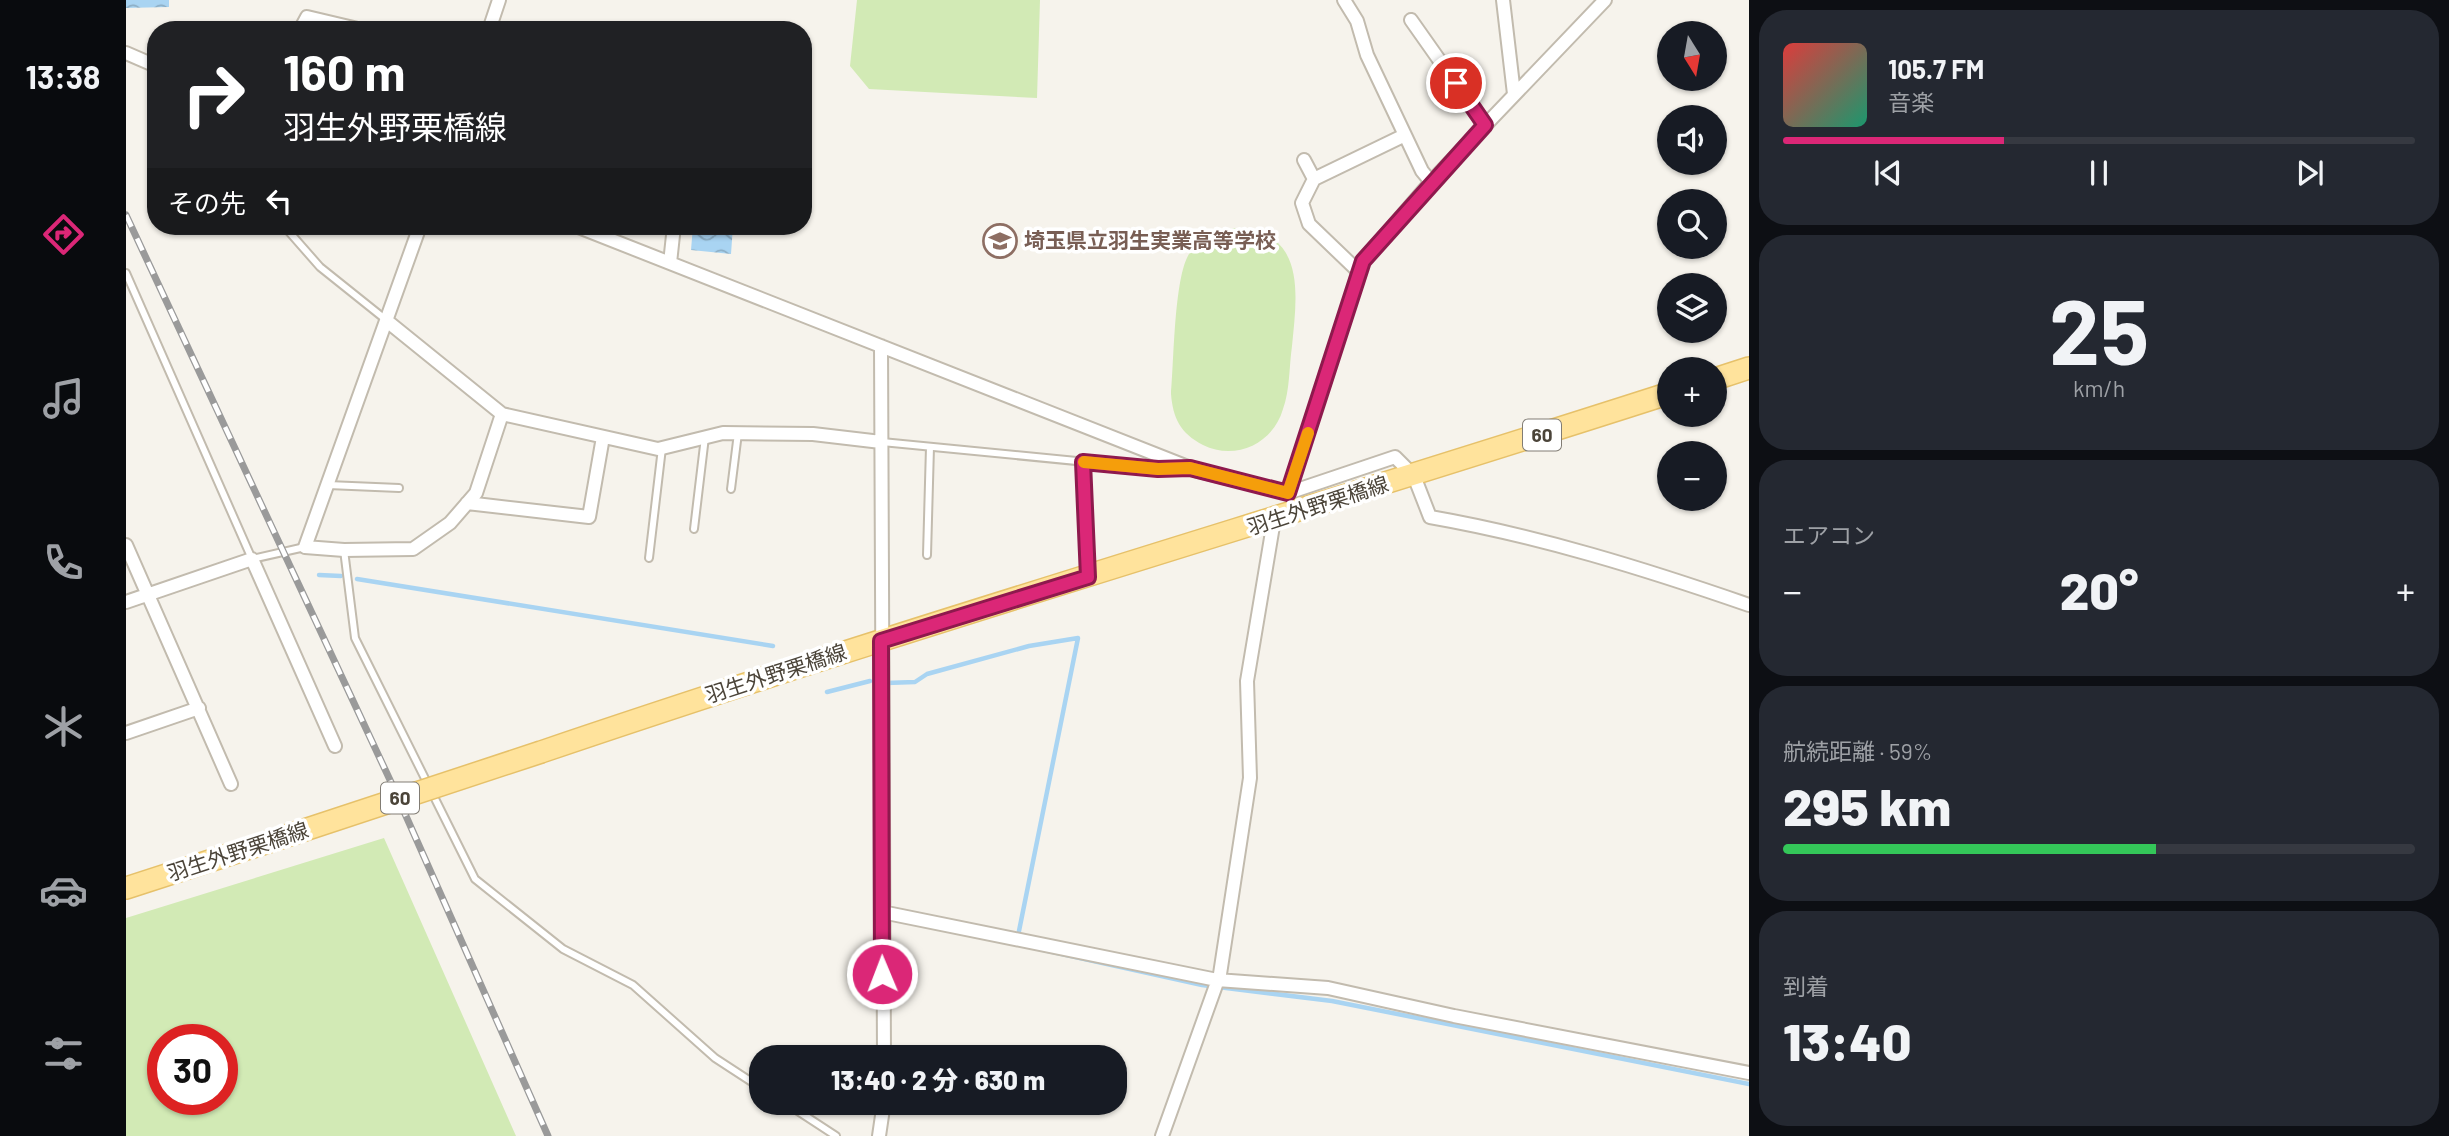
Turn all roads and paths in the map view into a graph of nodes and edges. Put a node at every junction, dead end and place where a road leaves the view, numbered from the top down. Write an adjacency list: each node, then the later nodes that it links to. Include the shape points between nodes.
1 (499, 0): 8 (street)
2 (1344, 0): 13 (street)
3 (1504, 0): 11 (street)
4 (1605, 0): 11 (street)
5 (1412, 20): 12 (street)
6 (305, 21): 7 (street, via 307,17)
7 (324, 21)
8 (492, 21)
9 (126, 53): 10 (street)
10 (147, 64)
11 (1514, 94): 12 (street)
12 (1485, 125): 16 (street)
13 (1405, 135): 15 (street); 16 (street)
14 (1304, 160): 15 (street)
15 (1314, 179): 22 (street, via 1302,203 1309,224)
16 (1431, 182): 22 (street, via 1363,261)
17 (292, 235): 24 (lane, via 320,267)
18 (417, 235): 24 (street)
19 (599, 235): 21 (street)
20 (673, 235): 21 (street)
21 (670, 263): 25 (street)
22 (1359, 272): 42 (street)
23 (126, 273): 51 (lane)
24 (387, 321): 29 (street); 39 (street)
25 (881, 346): 33 (street); 37 (street)
26 (1749, 368): 27 (main road)
27 (1727, 375)
28 (1657, 397): 38 (main road, 羽生外野栗橋線 / 60)
29 (502, 414): 31 (street); 43 (street, via 476,493)
30 (738, 433): 32 (street); 33 (street, via 813,434); 41 (lane)
31 (603, 437): 35 (street); 43 (street, via 589,517)
32 (705, 438): 35 (street); 45 (lane)
33 (881, 442): 34 (lane); 56 (street)
34 (930, 447): 36 (lane); 49 (lane)
35 (662, 448): 50 (lane)
36 (1083, 462): 37 (lane); 52 (lane)
37 (1190, 468): 42 (street)
38 (1414, 476): 42 (street, via 1395,457); 44 (main road, 羽生外野栗橋線 / 60); 55 (street, via 1430,517 1653,572)
39 (328, 485): 40 (lane); 47 (street)
40 (399, 488)
41 (731, 489)
42 (1288, 493)
43 (467, 503): 48 (street, via 450,523 413,549)
44 (1274, 520): 52 (main road, 羽生外野栗橋線 / 60); 63 (street, via 1247,681 1250,778)
45 (694, 529)
46 (126, 545): 53 (street)
47 (305, 547): 48 (street); 51 (lane)
48 (344, 550): 66 (lane, via 355,638 475,879 563,949 633,985 715,1058)
49 (927, 555)
50 (649, 558)
51 (252, 559): 53 (street); 59 (street)
52 (1088, 577): 56 (main road, 羽生外野栗橋線 / 60)
53 (148, 595): 54 (street); 57 (street)
54 (126, 602)
55 (1749, 605)
56 (881, 641): 61 (main road, 羽生外野栗橋線 / 60, bridge); 62 (street)
57 (199, 708): 58 (street); 60 (street)
58 (126, 733)
59 (335, 746)
60 (231, 784)
61 (126, 888)
62 (882, 912): 63 (street); 64 (street)
63 (1217, 981): 65 (street, via 1328,988); 71 (street)
64 (884, 1045)
65 (1749, 1073)
66 (749, 1080)
67 (804, 1115): 69 (lane)
68 (882, 1115): 70 (street)
69 (836, 1136)
70 (879, 1136)
71 (1162, 1136)

